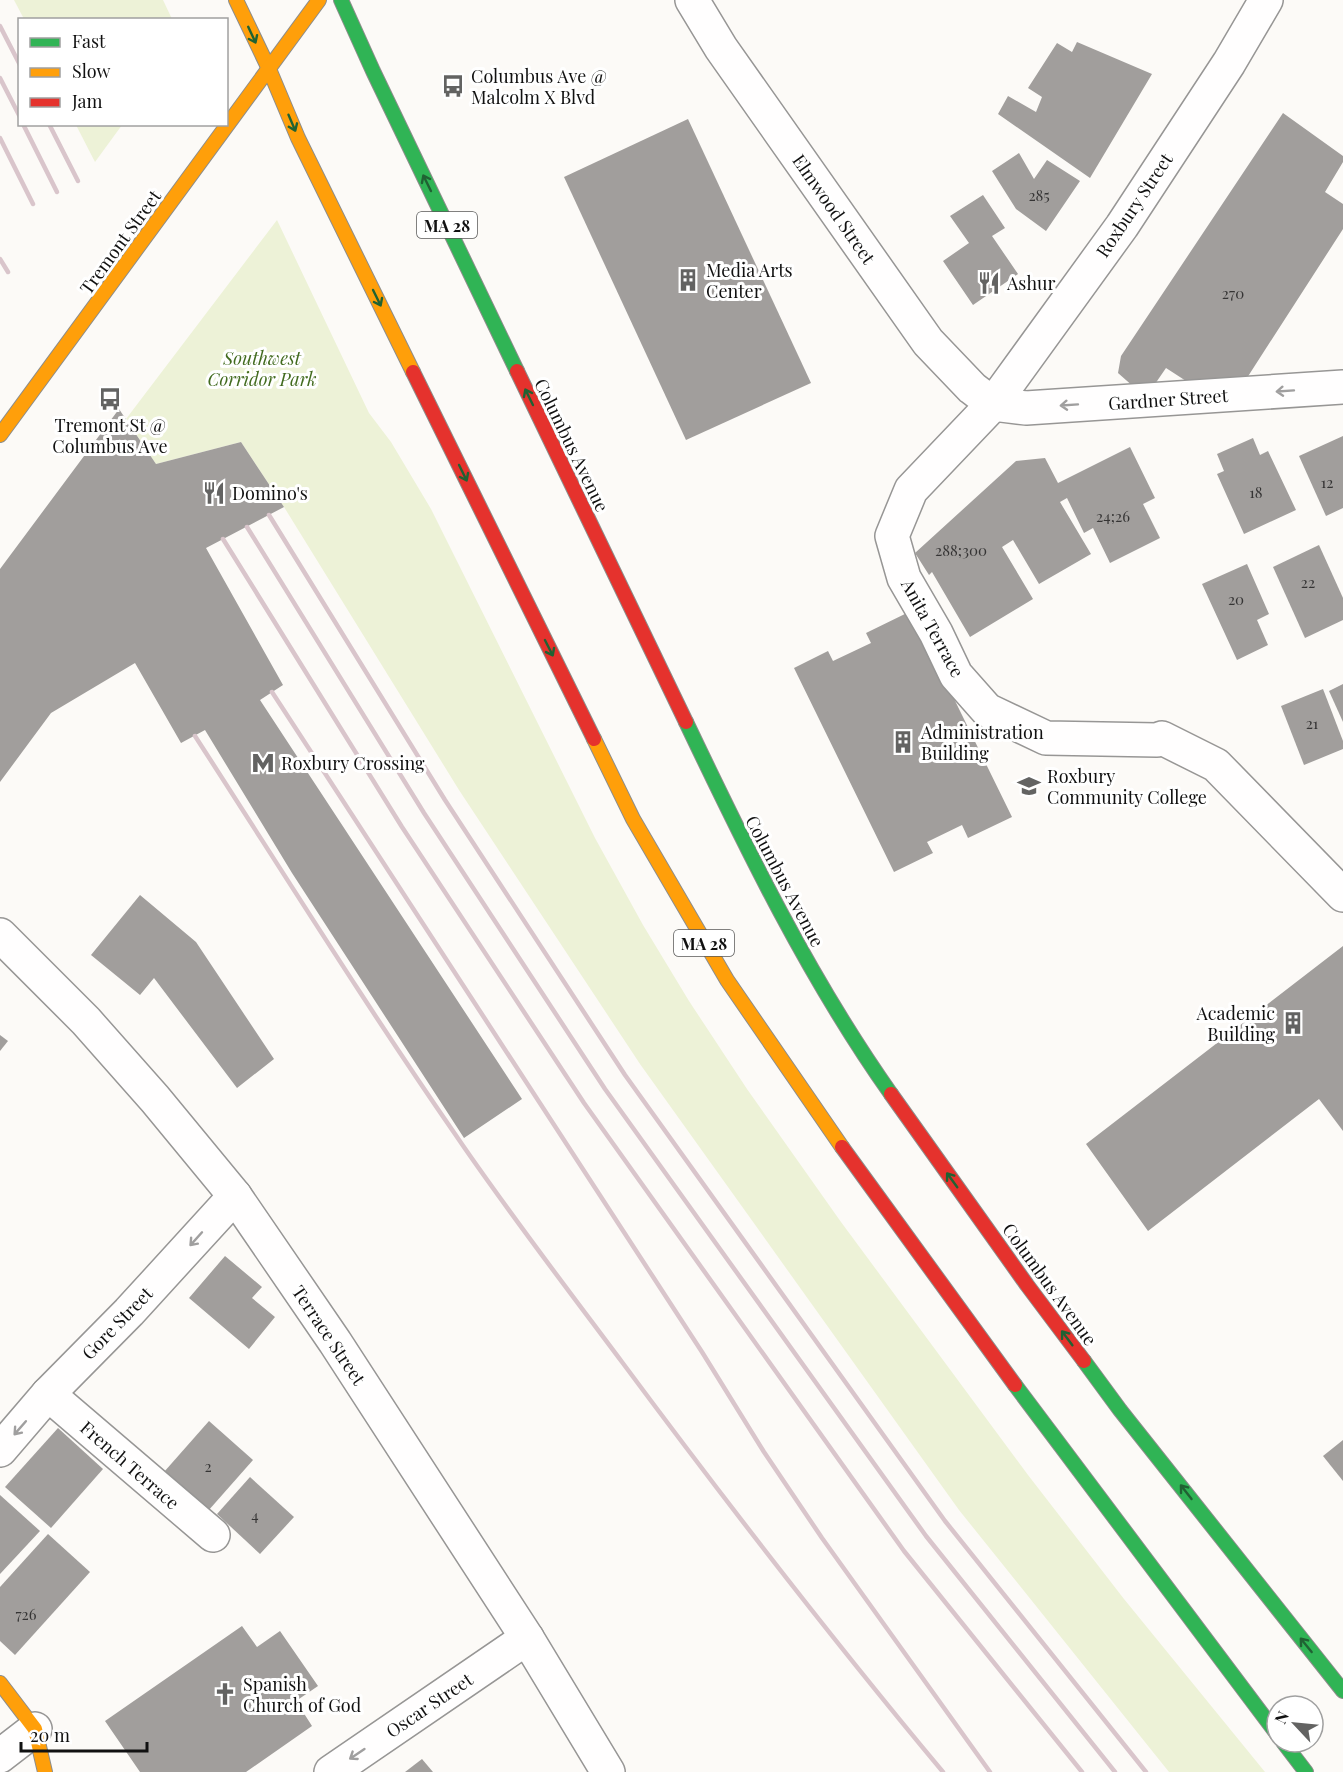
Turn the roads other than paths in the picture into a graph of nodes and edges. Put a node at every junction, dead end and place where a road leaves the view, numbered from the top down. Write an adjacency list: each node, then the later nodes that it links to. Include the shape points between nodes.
1 (236, 0): 6 (main road, MA 28, one-way to 6)
2 (319, 0): 6 (main road, Tremont Street)
3 (341, 0): 20 (main road, Columbus Avenue / MA 28, one-way to 3, via 1120,1410 1027,1285 866,1058 810,968 735,825)
4 (692, 0): 10 (street, Elmwood Street, via 721,48 928,342)
5 (1266, 0): 10 (street, Roxbury Street, via 1122,226)
6 (269, 69): 7 (main road, Tremont Street); 21 (main road, MA 28, one-way to 21, via 298,138 633,819 722,972 802,1092 962,1313)
7 (228, 125)
8 (227, 126): 11 (main road, Tremont Street)
9 (1343, 387): 10 (street, Gardner Street, one-way to 10, via 1026,408)
10 (993, 404): 12 (street, Anita Terrace, via 911,490 892,536 904,578 956,675 987,711 1046,738 1162,738 1216,765)
11 (0, 435)
12 (1343, 895)
13 (0, 935): 14 (street, Terrace Street, via 86,1021)
14 (235, 1196): 15 (street, Gore Street, one-way to 15); 18 (street, Terrace Street)
15 (48, 1394): 16 (street, Gore Street, one-way to 16); 17 (street, French Terrace)
16 (0, 1450)
17 (213, 1535)
18 (527, 1638): 26 (street, Oscar Street, one-way to 26); 27 (street, Terrace Street)
19 (0, 1683): 22 (main road)
20 (1343, 1691)
21 (1265, 1718)
22 (35, 1729): 24 (street); 25 (main road)
23 (1292, 1754): 28 (main road)
24 (0, 1756)
25 (45, 1772)
26 (331, 1772)
27 (608, 1772)
28 (1306, 1772)

